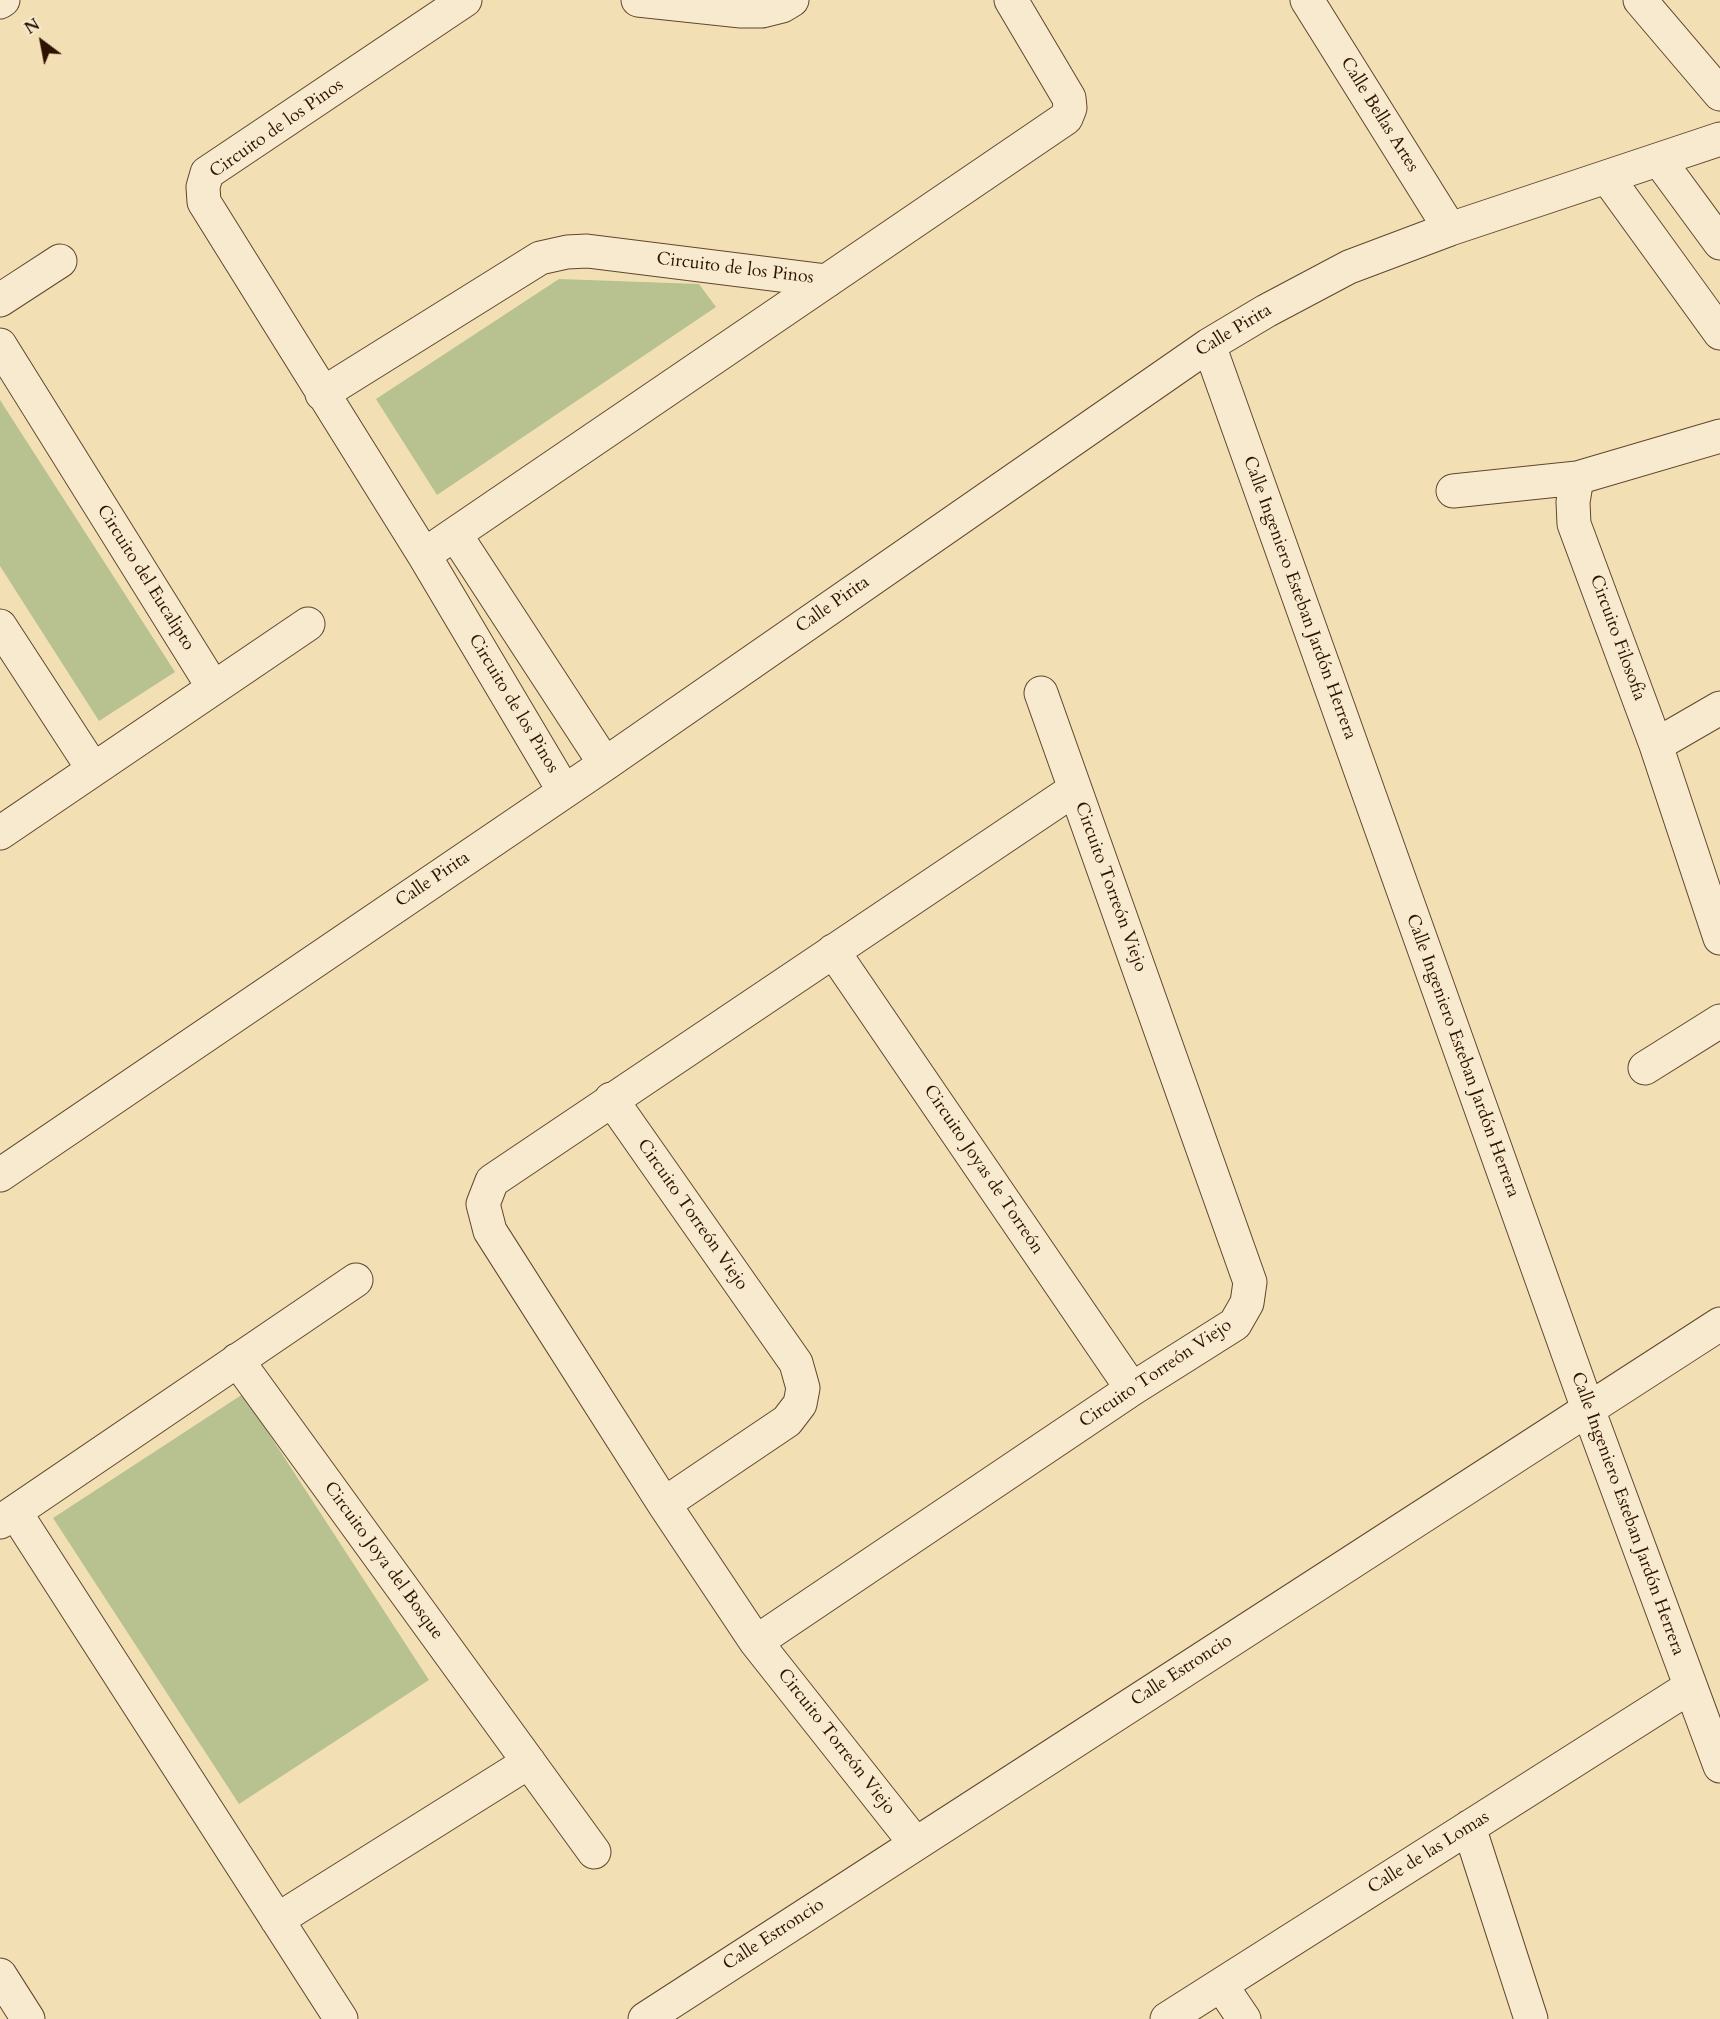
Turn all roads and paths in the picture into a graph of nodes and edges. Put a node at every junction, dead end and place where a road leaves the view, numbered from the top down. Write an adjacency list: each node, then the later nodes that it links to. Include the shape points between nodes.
1 (465, 0): 19 (street, Circuito de los Pinos, via 207,173 204,202)
2 (638, 0): 3 (street, via 741,11 762,11)
3 (792, 0)
4 (1011, 0): 14 (street, Circuito de los Pinos, via 1069,98 1066,118)
5 (1307, 0): 11 (street, Calle Bellas Artes)
6 (1640, 0): 7 (street)
7 (1720, 94)
8 (1720, 139): 9 (street, Calle Pirita)
9 (1659, 160): 10 (street, Calle Pirita); 12 (street)
10 (1606, 177): 11 (street, Calle Pirita); 16 (street)
11 (1450, 229): 18 (street, Calle Pirita, via 1349,267)
12 (1720, 243)
13 (60, 261): 15 (street)
14 (827, 281): 19 (street, Circuito de los Pinos, via 587,251 567,252 540,258); 23 (street, Circuito de los Pinos)
15 (0, 300)
16 (1720, 333)
17 (0, 345): 27 (street, Circuito del Eucalipto)
18 (1209, 345): 31 (street, Calle Pirita); 46 (street, Calle Ingeniero Esteban Jardón Herrera)
19 (322, 393): 24 (street, Circuito de los Pinos)
20 (1720, 436): 21 (street)
21 (1577, 478): 22 (street); 30 (street, Circuito Filosofía, via 1574,524)
22 (1453, 491)
23 (455, 534): 24 (street, Circuito de los Pinos); 31 (street)
24 (424, 555): 34 (street, Circuito de los Pinos)
25 (308, 624): 27 (street)
26 (0, 626): 32 (street)
27 (213, 687): 32 (street)
28 (1041, 693): 33 (street, Circuito Torreón Viejo)
29 (1720, 708): 30 (street)
30 (1656, 745): 36 (street, Circuito Filosofía)
31 (604, 764): 34 (street, Calle Pirita)
32 (93, 769): 35 (street)
33 (1076, 789): 37 (street, Circuito Torreón Viejo); 45 (street, Circuito Torreón Viejo, via 1250,1282 1247,1303 1235,1324)
34 (564, 791): 41 (street, Calle Pirita)
35 (0, 833)
36 (1720, 938)
37 (833, 951): 40 (street, Circuito Torreón Viejo); 45 (street, Circuito Joyas de Torreón)
38 (1720, 1021): 39 (street)
39 (1645, 1068)
40 (611, 1099): 47 (street, Circuito Torreón Viejo, via 492,1181 483,1204 490,1231); 47 (street, Circuito Torreón Viejo, via 796,1363 803,1388 800,1404 787,1421)
41 (0, 1176)
42 (356, 1280): 44 (street)
43 (1720, 1324): 46 (street, Calle Estroncio)
44 (237, 1360): 48 (street); 51 (street, Circuito Joya del Bosque)
45 (1132, 1389): 49 (street, Circuito Torreón Viejo)
46 (1588, 1409): 50 (street, Calle Ingeniero Esteban Jardón Herrera); 54 (street, Calle Estroncio)
47 (664, 1504): 49 (street, Circuito Torreón Viejo)
48 (8, 1517): 56 (street)
49 (756, 1642): 54 (street, Circuito Torreón Viejo)
50 (1690, 1687): 52 (street, Calle Ingeniero Esteban Jardón Herrera); 53 (street, Calle de las Lomas)
51 (528, 1762): 55 (street, Circuito Joya del Bosque); 56 (street)
52 (1720, 1767)
53 (1469, 1827): 58 (street, Calle de las Lomas); 64 (street)
54 (915, 1843): 61 (street, Calle Estroncio)
55 (594, 1852)
56 (277, 1920): 60 (street)
57 (0, 1975): 59 (street)
58 (1221, 1985): 62 (street, Calle de las Lomas); 63 (street)
59 (28, 2019)
60 (341, 2019)
61 (645, 2019)
62 (1167, 2019)
63 (1244, 2019)
64 (1531, 2019)

